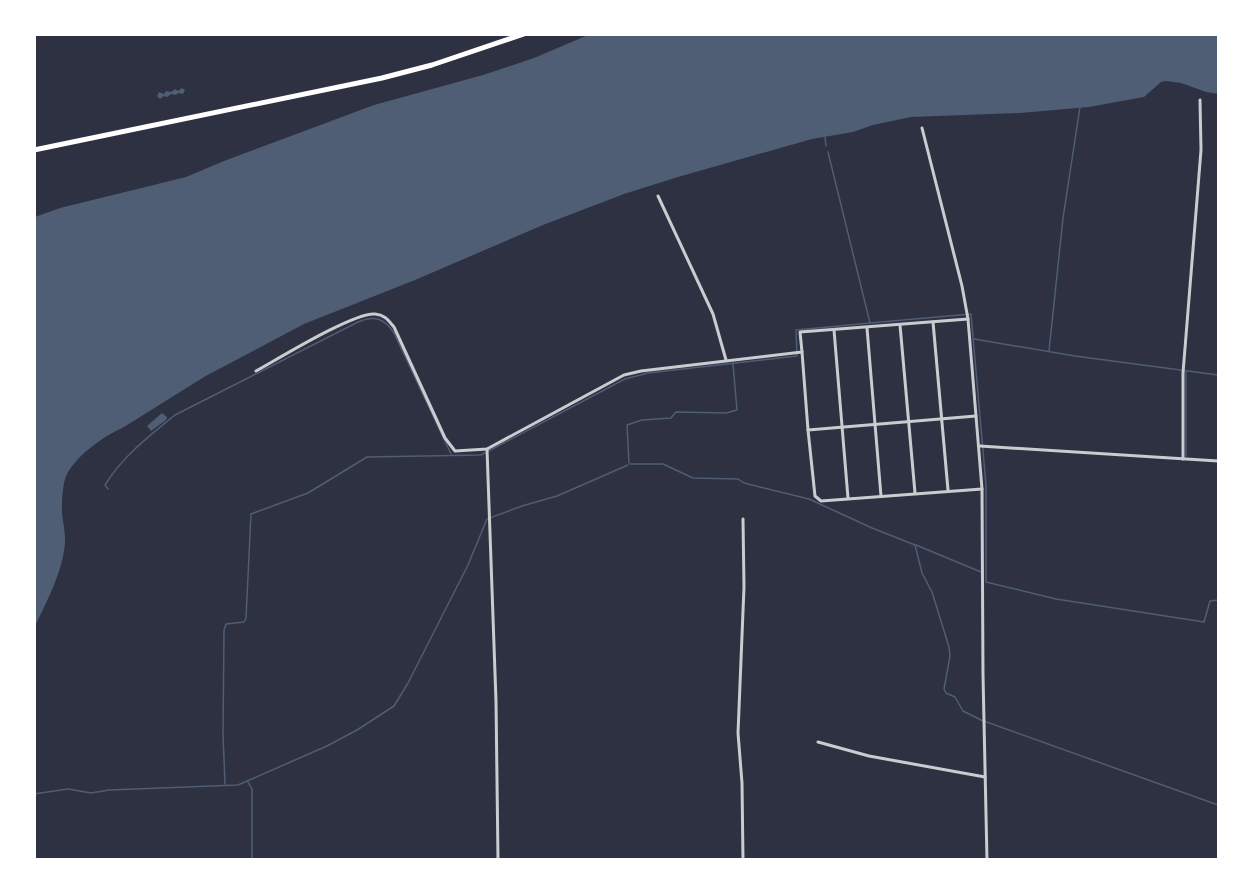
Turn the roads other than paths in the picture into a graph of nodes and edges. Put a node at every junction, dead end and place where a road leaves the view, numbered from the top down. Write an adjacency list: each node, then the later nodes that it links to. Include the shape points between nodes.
1 (524, 34): 4 (highway, via 382,78)
2 (1200, 100): 22 (street, via 1201,150 1183,373)
3 (922, 128): 6 (street)
4 (34, 150)
5 (657, 196): 12 (street, via 713,314)
6 (968, 319): 7 (street); 14 (street)
7 (933, 322): 8 (street); 15 (street)
8 (900, 325): 9 (street); 16 (street)
9 (867, 328): 10 (street); 17 (street)
10 (834, 330): 11 (street, via 800,332); 18 (street)
11 (802, 352): 12 (street); 19 (street)
12 (726, 360): 21 (street, via 624,375)
13 (256, 371): 21 (street, via 356,318 386,316 445,438 455,451)
14 (976, 416): 15 (street); 20 (street)
15 (942, 419): 16 (street); 25 (street)
16 (908, 422): 17 (street); 26 (street)
17 (875, 424): 18 (street); 27 (street)
18 (842, 427): 19 (street); 28 (street)
19 (808, 430): 28 (street, via 815,496 821,501)
20 (980, 446): 22 (street); 24 (street)
21 (487, 449): 32 (street)
22 (1183, 459): 23 (street)
23 (1218, 461)
24 (982, 489): 25 (street); 31 (street)
25 (948, 491): 26 (street)
26 (915, 493): 27 (street)
27 (881, 496): 28 (street)
28 (848, 498)
29 (743, 519): 33 (street, via 738,733)
30 (818, 742): 31 (street, via 869,756)
31 (985, 777): 34 (street)
32 (498, 860)
33 (743, 860)
34 (987, 860)

